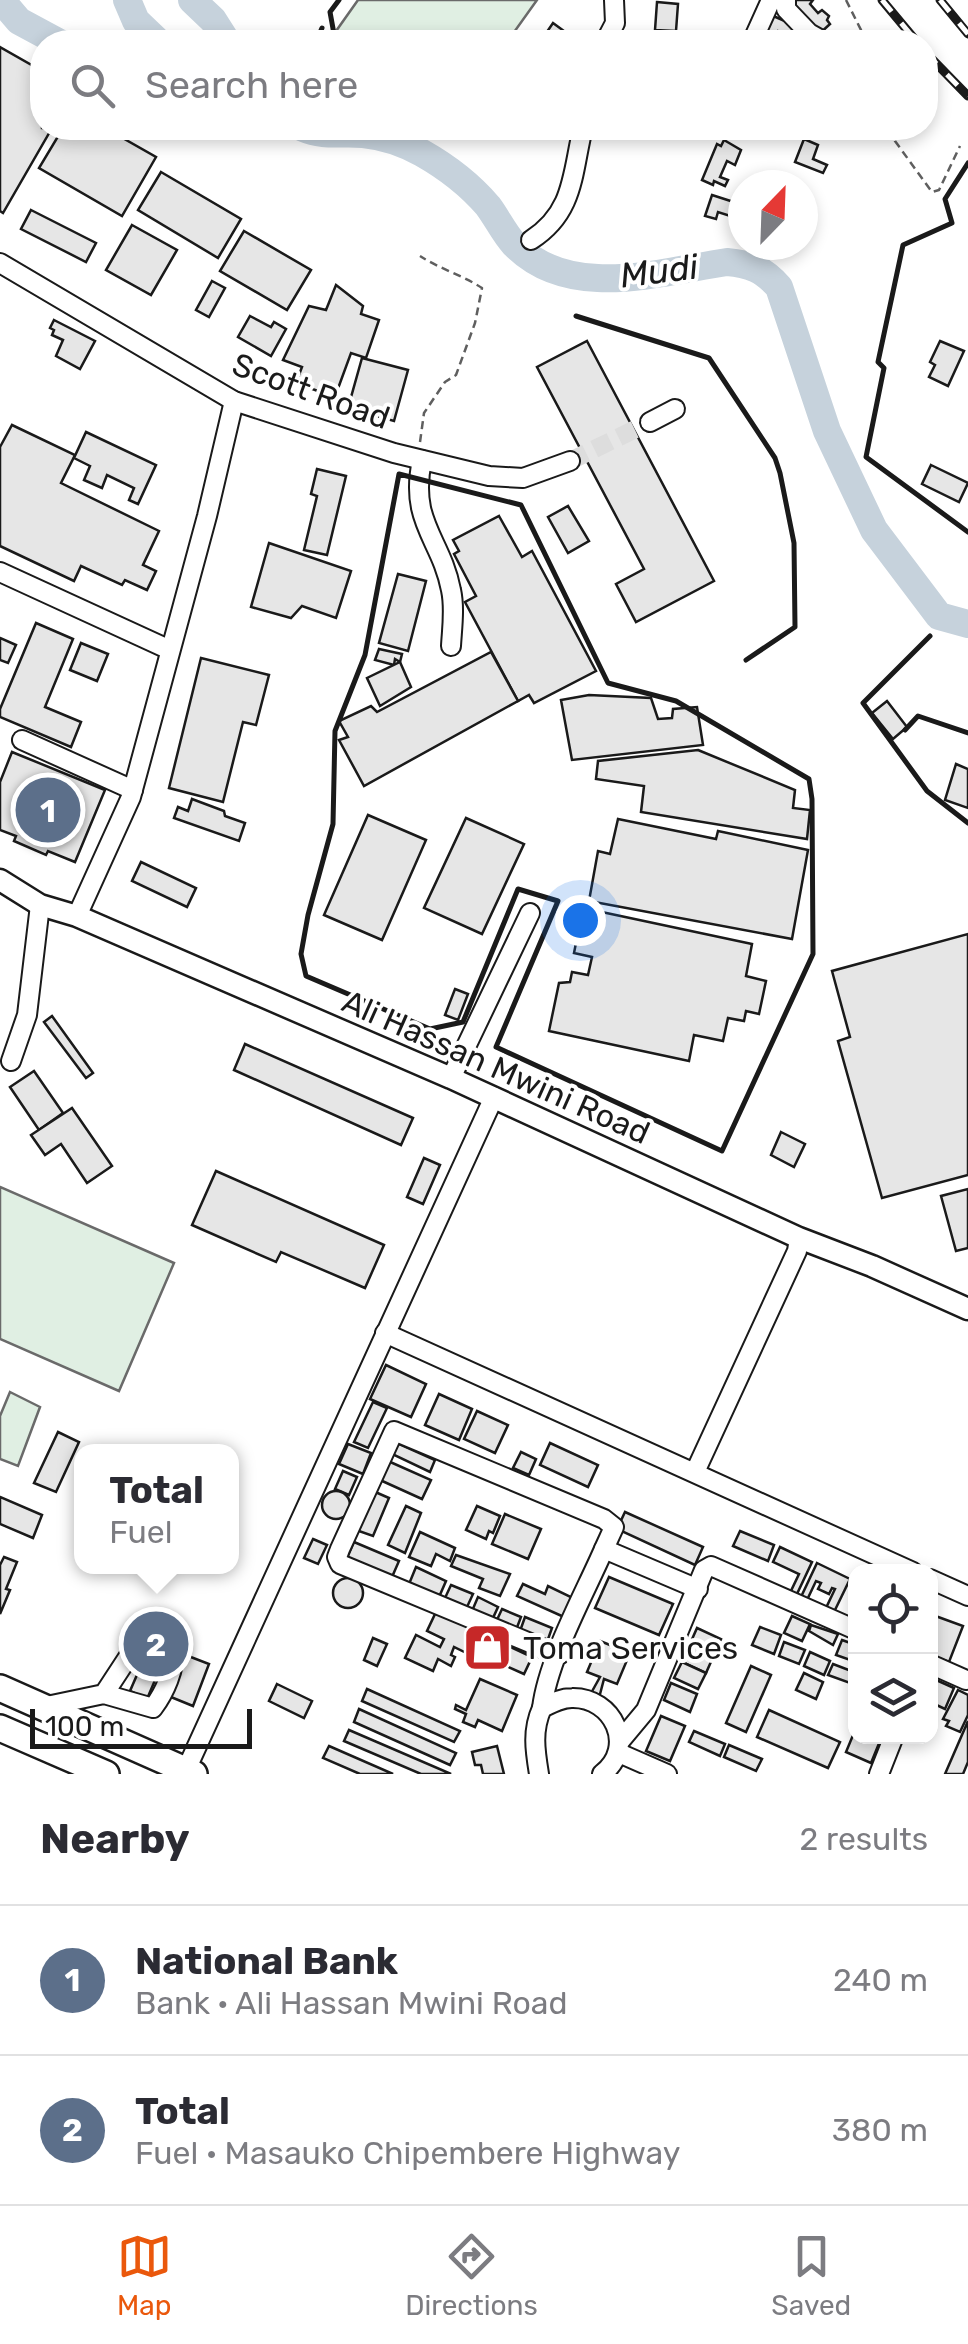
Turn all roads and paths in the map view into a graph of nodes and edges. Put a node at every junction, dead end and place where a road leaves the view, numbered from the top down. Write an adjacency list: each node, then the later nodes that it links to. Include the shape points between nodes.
1 (614, 0): 5 (street)
2 (770, 0): 6 (street)
3 (786, 0): 7 (street, via 786,10)
4 (846, 0): 8 (path)
5 (611, 30)
6 (757, 30)
7 (807, 30)
8 (861, 30)
9 (581, 140): 12 (street, via 570,191 554,223)
10 (895, 140): 11 (path, via 932,192)
11 (960, 146)
12 (531, 240)
13 (420, 256): 18 (path, via 482,288 456,375 424,413)
14 (0, 263): 15 (street, Scott Road)
15 (234, 401): 18 (street, Scott Road); 22 (street)
16 (675, 409): 17 (street)
17 (650, 422)
18 (419, 459): 19 (street, Scott Road, via 523,478); 21 (street, via 423,521 451,588)
19 (570, 461)
20 (0, 572): 22 (street)
21 (451, 646)
22 (170, 650): 24 (street)
23 (22, 740): 24 (street)
24 (133, 790): 28 (street)
25 (0, 880): 26 (main road, Ali Hassan Mwini Road)
26 (40, 906): 28 (main road, Ali Hassan Mwini Road); 29 (street, via 26,1015)
27 (530, 913): 30 (street)
28 (76, 916): 30 (main road, Ali Hassan Mwini Road)
29 (11, 1061)
30 (452, 1078): 31 (main road, Ali Hassan Mwini Road)
31 (494, 1097): 32 (main road, Ali Hassan Mwini Road); 34 (street)
32 (799, 1238): 33 (main road, Ali Hassan Mwini Road); 35 (street)
33 (968, 1309)
34 (385, 1332): 35 (street); 52 (street)
35 (694, 1472): 37 (street)
36 (604, 1549): 39 (street); 42 (street); 42 (street, via 614,1527 604,1519 394,1431 340,1549 340,1564)
37 (895, 1564)
38 (938, 1583): 40 (street)
39 (698, 1590): 41 (street, via 704,1570 717,1567); 51 (street, via 646,1710)
40 (968, 1596)
41 (848, 1626)
42 (558, 1656): 48 (street)
43 (938, 1668): 44 (street)
44 (966, 1680)
45 (0, 1688): 47 (highway)
46 (104, 1694): 46 (street, via 142,1636 174,1649 156,1706); 47 (street)
47 (42, 1707): 52 (highway)
48 (542, 1708): 51 (street, via 576,1697 604,1709 615,1721); 54 (street, via 534,1742)
49 (0, 1728): 53 (highway)
50 (891, 1744): 57 (street)
51 (620, 1746): 55 (street); 56 (street)
52 (190, 1772)
53 (106, 1774)
54 (539, 1774)
55 (602, 1774)
56 (668, 1774)
57 (879, 1774)

